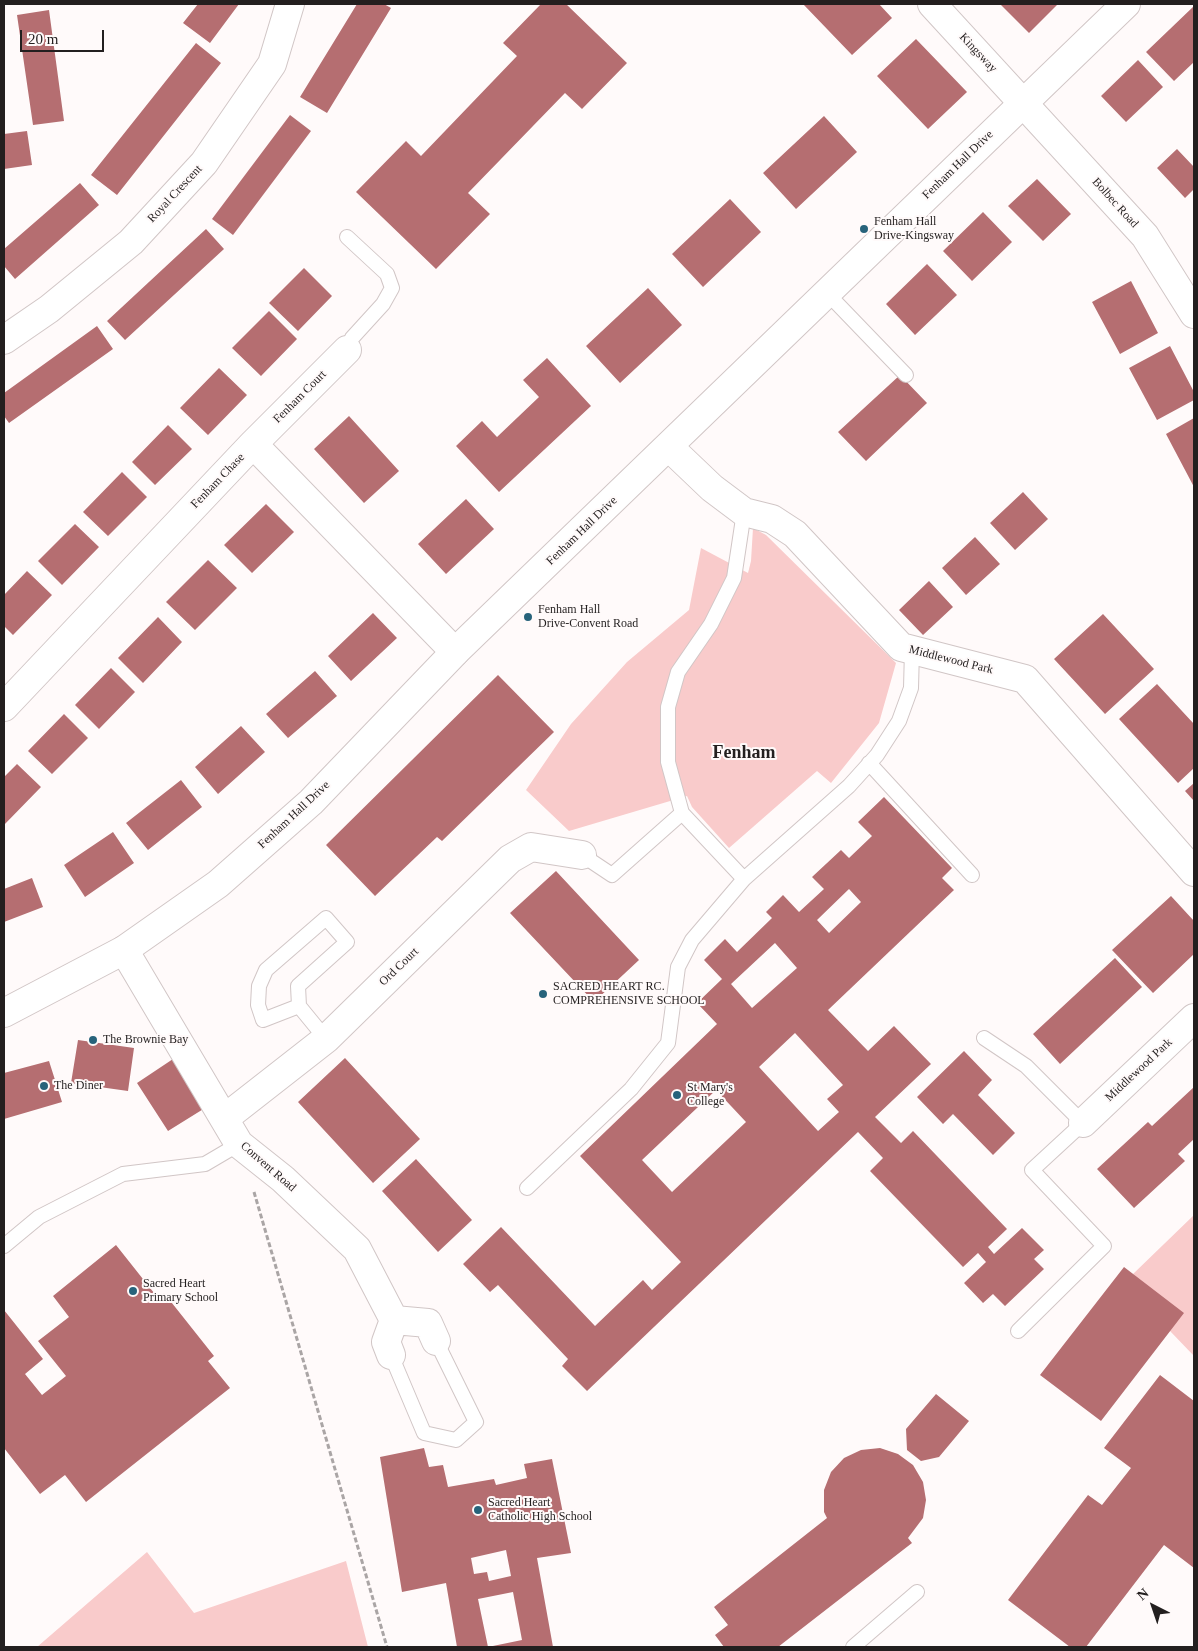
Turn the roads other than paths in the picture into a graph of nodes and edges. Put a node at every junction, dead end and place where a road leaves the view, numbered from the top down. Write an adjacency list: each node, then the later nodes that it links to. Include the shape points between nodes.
1 (290, 4): 8 (street, Royal Crescent, via 272,64 204,164 131,242 49,310)
2 (932, 4): 4 (street, Kingsway)
3 (1126, 4): 4 (street, Fenham Hall Drive)
4 (1023, 102): 6 (street, Fenham Hall Drive); 7 (street, Bolbec Road, via 1145,236)
5 (347, 237): 9 (lane, via 387,274 392,288 383,304 352,338)
6 (826, 292): 10 (lane); 12 (street, Fenham Hall Drive)
7 (1194, 314)
8 (4, 340)
9 (347, 350): 11 (street, Fenham Court)
10 (906, 376)
11 (254, 444): 15 (street, Fenham Chase); 16 (street, Fenham Chase)
12 (669, 447): 13 (street, Middlewood Park, via 712,488); 15 (street, Fenham Hall Drive)
13 (744, 512): 14 (street, Middlewood Park, via 772,519 795,534 901,647); 18 (lane, via 734,578 711,624 678,672 668,707 668,762)
14 (912, 650): 17 (lane, via 911,688 902,713); 20 (street, Middlewood Park, via 1026,679)
15 (455, 652): 23 (street, Fenham Hall Drive, via 304,808 218,884)
16 (4, 706)
17 (869, 763): 21 (lane); 22 (lane, via 849,786)
18 (682, 813): 19 (lane, via 612,875); 22 (lane)
19 (582, 855): 27 (street, Ord Court, via 531,847 510,859)
20 (1194, 872)
21 (972, 875)
22 (744, 879): 32 (lane, via 692,940 678,967 668,1043 631,1089)
23 (124, 950): 25 (street, Fenham Hall Drive); 29 (street, Convent Road)
24 (298, 1006): 24 (lane, via 264,1020 258,1005 259,986 266,970 326,918 347,942 298,986); 27 (lane)
25 (4, 1013)
26 (1194, 1018): 30 (street, Middlewood Park)
27 (326, 1038): 29 (street, Ord Court)
28 (984, 1038): 30 (lane, via 1026,1066)
29 (225, 1118): 31 (street, Convent Road)
30 (1083, 1123): 35 (lane, via 1032,1170 1104,1246)
31 (239, 1144): 33 (lane, via 205,1164 123,1174 39,1217); 34 (street, Convent Road, via 283,1179 357,1249)
32 (527, 1188)
33 (4, 1246)
34 (394, 1320): 36 (street, via 428,1323); 37 (street, via 386,1342)
35 (1018, 1332)
36 (436, 1341): 37 (lane, via 476,1422 456,1440 424,1433)
37 (391, 1354)
38 (917, 1592): 39 (lane)
39 (853, 1647)

